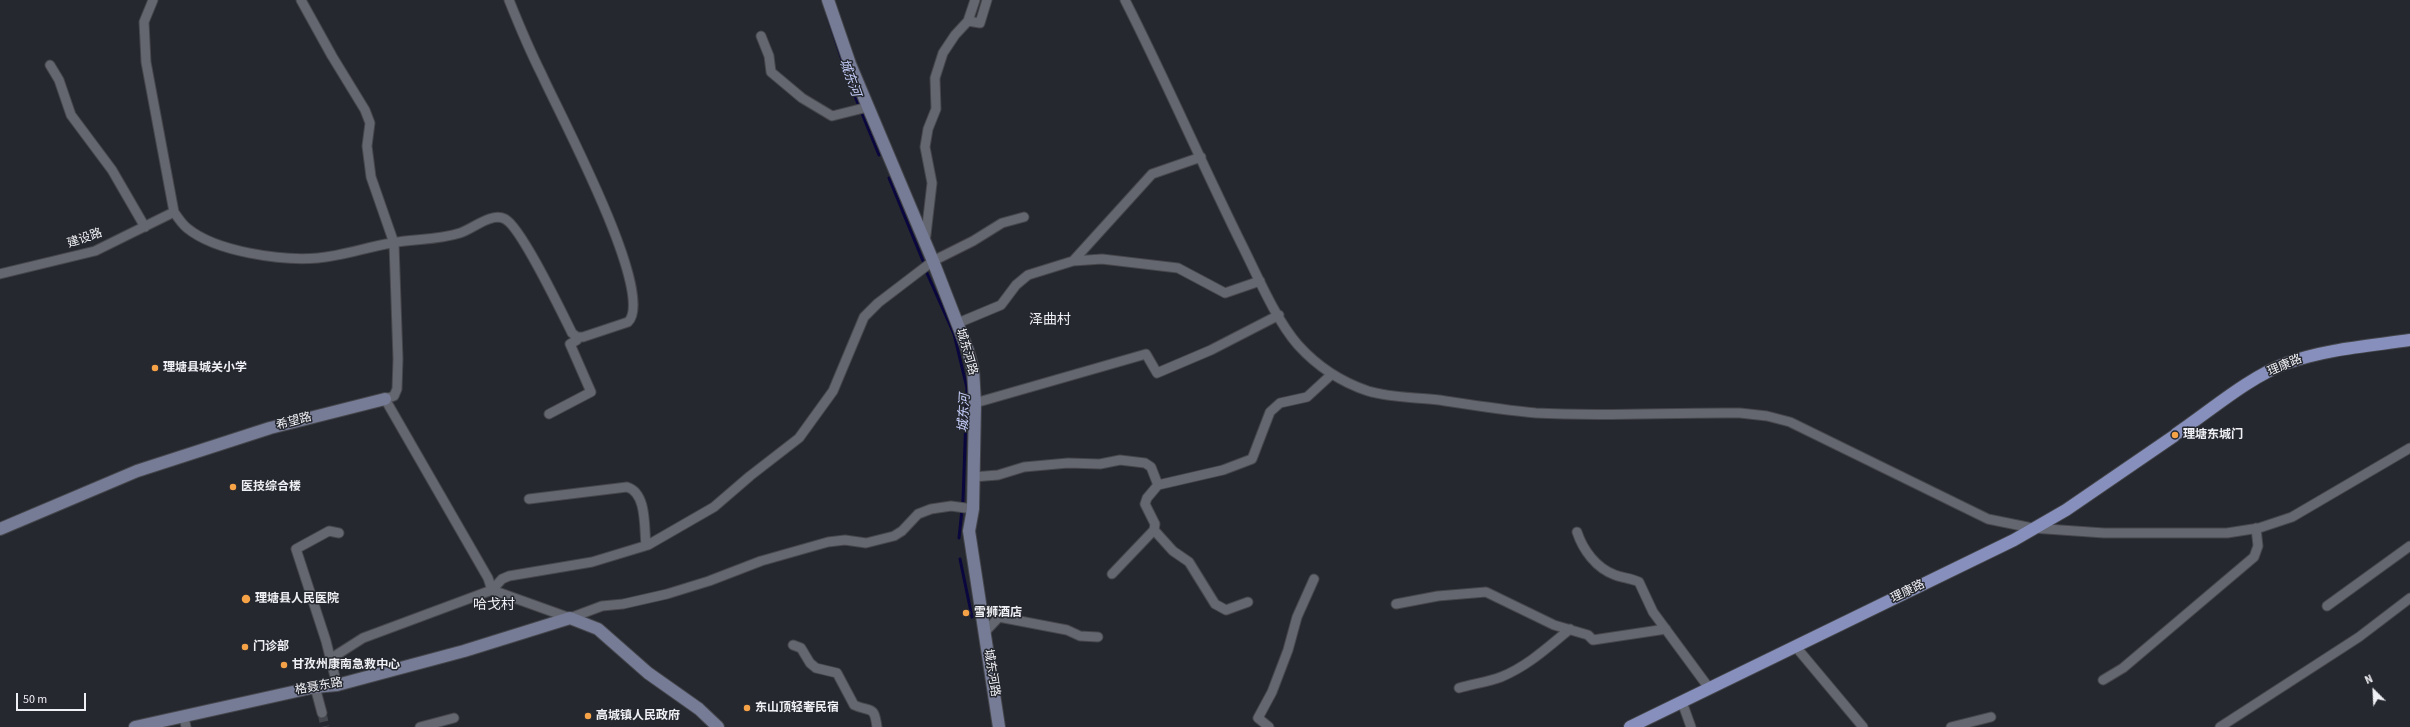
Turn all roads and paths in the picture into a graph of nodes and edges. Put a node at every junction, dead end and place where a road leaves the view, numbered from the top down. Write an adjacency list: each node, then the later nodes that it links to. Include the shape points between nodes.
1 (153, 0): 13 (street, via 144,22 146,62)
2 (509, 0): 24 (street, via 541,74 600,194 619,243 633,291 634,309 628,322)
3 (828, 0): 11 (street, 城东河路)
4 (976, 0): 8 (street)
5 (987, 0): 8 (street, via 980,23)
6 (1125, 0): 12 (street, via 1160,68)
7 (304, 1): 16 (street, via 368,116 370,122 367,146 371,177)
8 (968, 21): 17 (street, via 943,53 935,78 936,109 928,129 925,147 932,183)
9 (761, 36): 11 (street, via 769,56 771,72 802,98 832,116)
10 (50, 65): 15 (street, via 59,80 71,115 112,170)
11 (868, 107): 17 (street, 城东河路)
12 (1200, 157): 18 (street, via 1152,174); 21 (street)
13 (174, 212): 15 (street, 建设路); 16 (street, via 188,229 199,235 259,256 318,258)
14 (1024, 217): 19 (street, via 1002,223)
15 (145, 227): 20 (street, 建设路, via 95,251)
16 (394, 242): 24 (street, via 448,236 476,227 495,217 506,219 537,265 572,333); 27 (street, via 397,389 394,396)
17 (925, 243): 19 (street, 城东河路)
18 (1073, 261): 21 (street, via 1102,260 1178,268 1225,293); 23 (street, via 1028,275 1016,285 1001,305)
19 (931, 263): 23 (street, 城东河路); 41 (street, via 878,303 864,317 833,391 799,438 714,507)
20 (0, 274)
21 (1260, 281): 22 (street)
22 (1279, 315): 26 (street, via 1297,344); 28 (street, via 1211,350 1157,373 1146,354)
23 (958, 323): 28 (street, 城东河路, via 973,369)
24 (577, 337): 29 (street, via 577,340 570,344 591,392)
25 (2410, 340): 35 (main road, 理康路, via 2311,355 2287,364 2253,381 2066,510)
26 (1332, 374): 32 (street, via 1307,397 1280,403 1270,412 1252,459 1223,470); 35 (street, via 1379,394 1500,410 1579,414 1740,413 1767,416 1790,422 1988,518)
27 (385, 400): 37 (street, 希望路, via 270,428 136,471); 45 (street, via 488,578)
28 (975, 403): 31 (street, 城东河路)
29 (549, 414)
30 (2409, 450): 36 (street, via 2292,517)
31 (973, 477): 32 (street, via 998,475 1024,468 1068,463 1100,464 1120,460 1145,463 1152,467); 34 (street, 城东河路)
32 (1158, 484): 38 (street, via 1145,504 1155,524)
33 (529, 499): 41 (street, via 632,488 640,499)
34 (966, 508): 50 (street, via 938,507 923,511 894,536 866,543 845,540 828,542 761,561 667,594 602,606); 53 (street, 城东河路)
35 (2032, 528): 36 (street, via 2123,534 2176,534 2227,533); 56 (main road, 理康路, via 1996,550)
36 (2256, 528): 58 (street, via 2258,546 2254,557 2123,668)
37 (0, 529)
38 (1154, 530): 43 (street); 47 (street, via 1173,551 1189,562 1217,606 1226,610)
39 (1577, 532): 51 (street, via 1582,548 1604,569 1616,576 1628,577 1639,582 1653,612)
40 (339, 533): 57 (street, via 329,531 296,548)
41 (646, 545): 45 (street, via 592,562 509,576 502,579)
42 (2410, 546): 49 (street)
43 (1112, 574)
44 (1314, 579): 74 (street, via 1297,617 1272,692 1258,718)
45 (492, 590): 50 (street); 57 (street, via 363,638)
46 (2410, 598): 67 (street, via 2353,641)
47 (1248, 602)
48 (1396, 604): 52 (street, via 1438,596 1486,592)
49 (2327, 606)
50 (570, 618): 59 (street, 格聂东路, via 464,651); 71 (street, via 598,629 648,673 699,709)
51 (1666, 628): 52 (street, via 1593,640 1588,635); 62 (street)
52 (1570, 629): 61 (street, via 1531,661 1512,672)
53 (984, 633): 54 (street, via 1000,617 1066,630 1080,636); 73 (street, 城东河路)
54 (1098, 637)
55 (793, 645): 72 (street, via 801,648 816,668 837,673 854,705 870,708 875,714)
56 (1796, 647): 62 (main road, 理康路); 77 (street)
57 (330, 659): 59 (street)
58 (2104, 680)
59 (336, 685): 60 (street, 格聂东路)
60 (315, 687): 64 (street); 68 (street, 格聂东路)
61 (1458, 688)
62 (1709, 688): 63 (main road, 理康路)
63 (1682, 702): 75 (main road, 理康路); 76 (street)
64 (322, 713)
65 (1991, 717): 78 (street)
66 (454, 718): 70 (street)
67 (2232, 719): 79 (street); 80 (street)
68 (185, 722): 69 (street, 格聂东路)
69 (135, 727)
70 (420, 727)
71 (718, 727)
72 (877, 727)
73 (999, 727)
74 (1269, 727)
75 (1630, 727)
76 (1691, 727)
77 (1863, 727)
78 (1951, 727)
79 (2220, 727)
80 (2238, 727)

